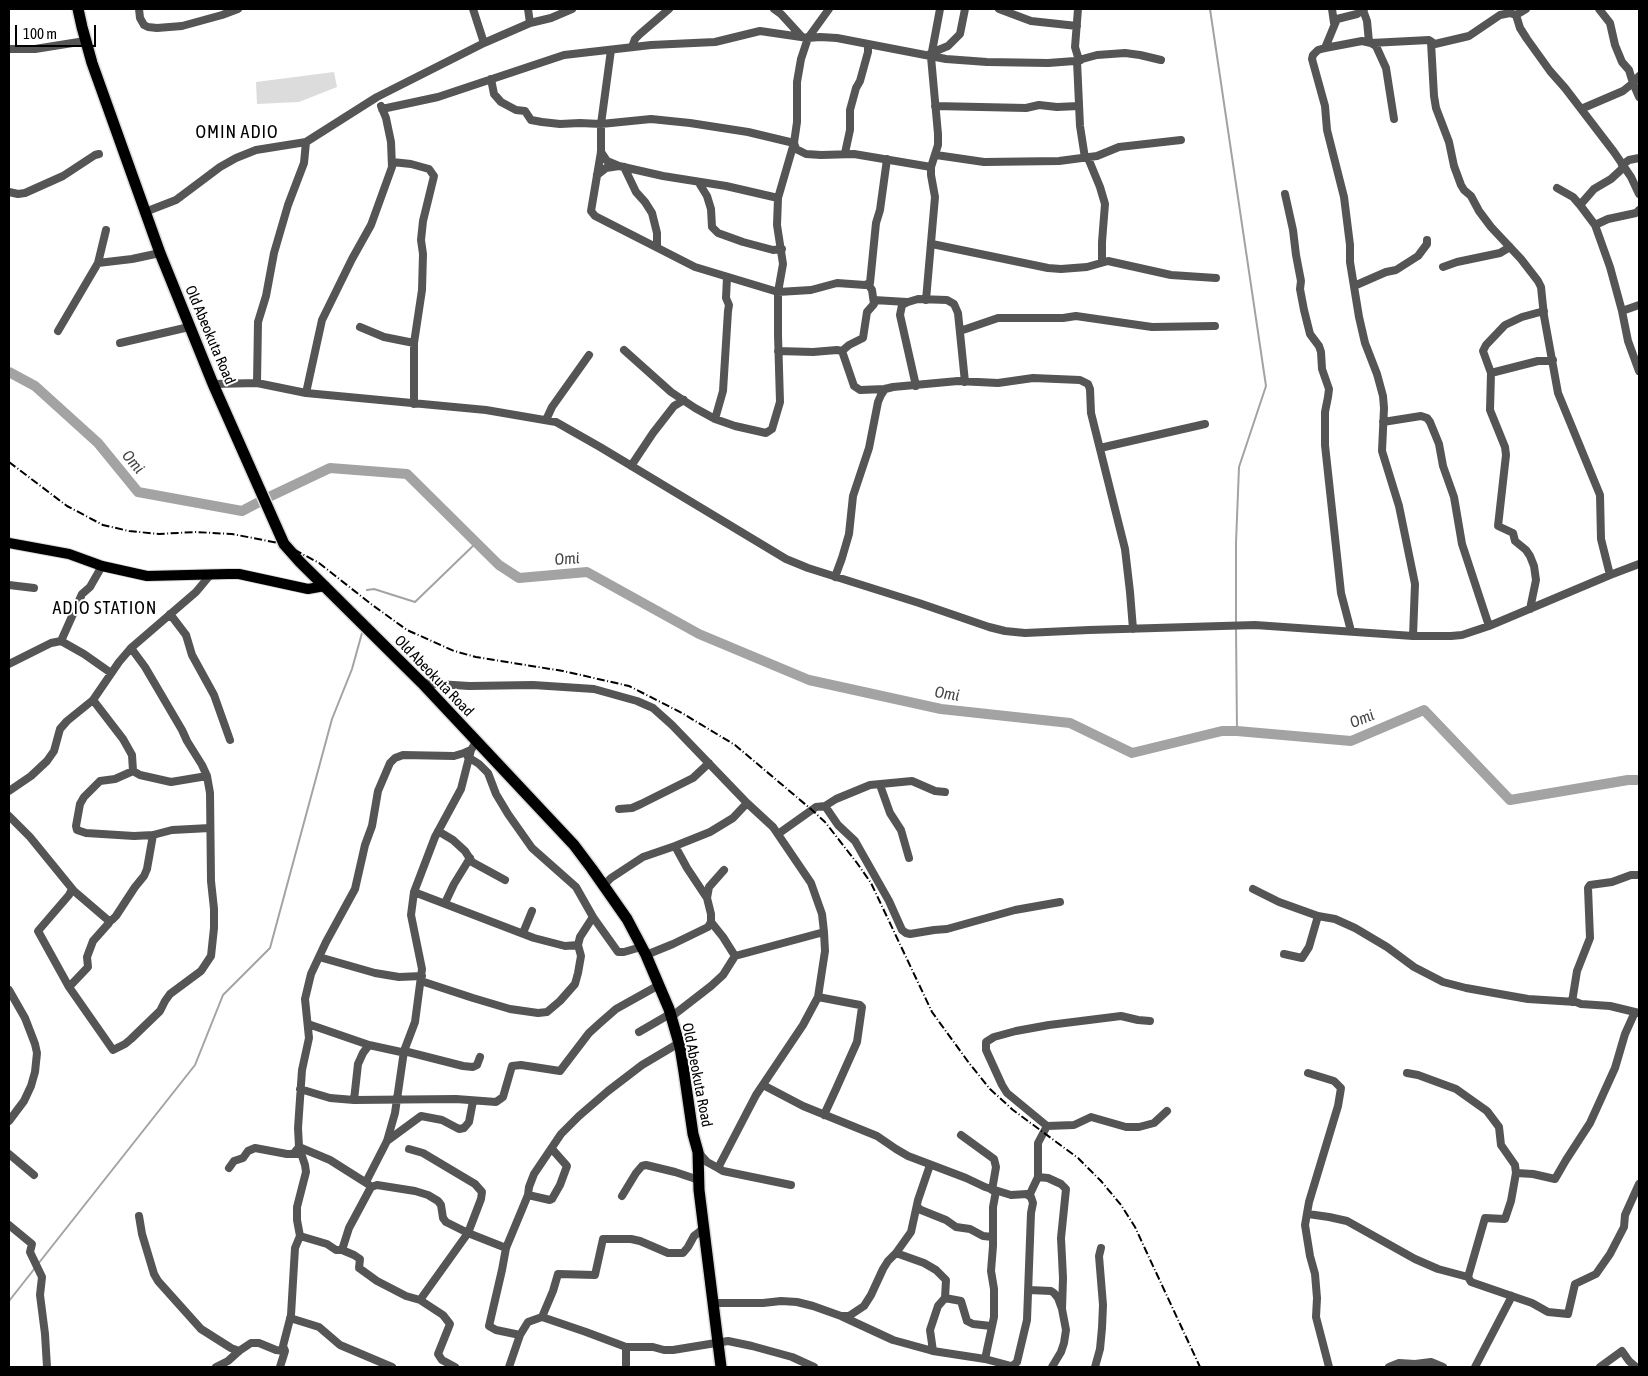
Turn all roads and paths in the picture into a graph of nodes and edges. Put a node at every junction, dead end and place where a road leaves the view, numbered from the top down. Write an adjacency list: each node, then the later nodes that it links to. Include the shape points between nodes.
1 (78, 9): 23 (highway, Old Abeokuta Road)
2 (139, 9): 3 (street, via 144,25 156,28 182,26)
3 (238, 9)
4 (473, 9): 26 (street)
5 (528, 9): 19 (street)
6 (572, 9): 19 (street)
7 (668, 9): 28 (street, via 635,39)
8 (774, 9): 22 (street)
9 (829, 9): 22 (street)
10 (940, 9): 32 (street)
11 (965, 9): 32 (street, via 960,34 948,46)
12 (999, 9): 21 (street, via 1031,21)
13 (1078, 9): 21 (street)
14 (1332, 9): 20 (street)
15 (1364, 9): 20 (street); 24 (street)
16 (1526, 9): 18 (street)
17 (1599, 9): 37 (street, via 1610,23 1615,45)
18 (1516, 16): 25 (street, via 1510,13 1500,15 1469,36 1436,44); 43 (street, via 1527,39)
19 (530, 23): 26 (street)
20 (1334, 23): 29 (street)
21 (1077, 26): 33 (street, via 1075,47)
22 (805, 38): 27 (street, via 837,38); 28 (street, via 760,32 714,42); 48 (street, via 797,82)
23 (85, 40): 30 (street, via 36,49); 69 (highway, Old Abeokuta Road)
24 (1370, 42): 25 (street); 29 (street); 44 (street, via 1376,46 1386,68)
25 (1431, 42): 75 (street, via 1434,96 1454,166 1464,190 1472,196 1479,211)
26 (484, 43): 38 (street)
27 (868, 44): 32 (street); 50 (street, via 850,110)
28 (632, 47): 31 (street)
29 (1325, 48): 84 (street, via 1315,52 1312,59 1344,197)
30 (9, 49)
31 (611, 50): 36 (street, via 564,55); 45 (street)
32 (931, 55): 33 (street, via 987,62); 40 (street)
33 (1079, 60): 34 (street, via 1125,53); 41 (street)
34 (1160, 60)
35 (1639, 76): 37 (street)
36 (491, 78): 42 (street, via 438,97); 45 (street, via 494,94 501,102 525,111 531,120)
37 (1633, 83): 39 (street); 43 (street, via 1623,91)
38 (377, 97): 42 (street); 47 (street)
39 (1639, 97)
40 (935, 106): 41 (street); 52 (street)
41 (1079, 106): 53 (street)
42 (382, 109): 56 (street, via 391,142)
43 (1581, 109): 58 (street)
44 (1394, 119)
45 (602, 124): 48 (street, via 651,119 748,132); 49 (street)
46 (1181, 140): 53 (street, via 1119,147)
47 (306, 142): 69 (street, via 249,152 220,168 176,200); 107 (street, via 304,163 271,264 258,322)
48 (794, 143): 50 (street, via 799,151 806,154); 66 (street)
49 (601, 152): 57 (street, via 607,161); 60 (street)
50 (845, 153): 55 (street)
51 (98, 154): 63 (street, via 63,176 25,193)
52 (936, 155): 53 (street, via 984,162); 59 (street)
53 (1086, 158): 78 (street, via 1106,204)
54 (1639, 158): 58 (street, via 1629,160)
55 (887, 159): 59 (street); 83 (street)
56 (392, 162): 98 (street, via 429,169 434,176 423,221 422,290); 111 (street, via 371,225 322,320)
57 (622, 166): 60 (street, via 606,168); 61 (street); 74 (street, via 652,213)
58 (1623, 166): 65 (street); 67 (street, via 1611,179 1594,189)
59 (932, 167): 73 (street, via 936,197)
60 (597, 175): 74 (street, via 591,211 595,216)
61 (699, 183): 66 (street); 76 (street, via 711,209 712,227 718,233)
62 (1556, 188): 67 (street, via 1573,197)
63 (9, 192)
64 (1285, 194): 133 (street, via 1304,310 1310,334 1319,346 1328,388 1325,445 1341,593)
65 (1639, 194)
66 (778, 198): 76 (street, via 776,217)
67 (1580, 206): 70 (street)
68 (1639, 210): 70 (street)
69 (145, 212): 77 (highway, Old Abeokuta Road)
70 (1595, 225): 91 (street)
71 (106, 230): 79 (street)
72 (1427, 240): 84 (street, via 1418,256 1396,270)
73 (932, 244): 78 (street, via 1048,268 1078,268); 87 (street)
74 (657, 247): 81 (street, via 695,267)
75 (1510, 248): 80 (street); 90 (street, via 1538,281)
76 (782, 250): 85 (street)
77 (160, 253): 79 (street); 93 (highway, Old Abeokuta Road)
78 (1102, 262): 82 (street, via 1171,275)
79 (98, 263): 95 (street)
80 (1443, 267)
81 (728, 277): 85 (street); 114 (street, via 723,391)
82 (1216, 278)
83 (868, 284): 85 (street, via 837,283 811,290); 86 (street)
84 (1354, 286): 116 (street, via 1365,343 1383,396)
85 (778, 292): 100 (street)
86 (874, 300): 88 (street); 101 (street, via 863,338)
87 (926, 300): 88 (street); 96 (street, via 947,300 954,304)
88 (907, 302): 109 (street, via 902,305 900,315)
89 (1639, 305): 91 (street)
90 (1544, 311): 103 (street); 105 (street, via 1522,316 1505,325 1486,345 1483,351)
91 (1622, 311): 104 (street)
92 (1215, 326): 96 (street, via 1152,327 1076,316 1010,317)
93 (189, 327): 97 (street); 108 (highway, Old Abeokuta Road)
94 (360, 327): 98 (street, via 384,337)
95 (58, 331)
96 (960, 331): 106 (street)
97 (120, 343)
98 (414, 343): 113 (street)
99 (624, 350): 112 (street)
100 (778, 351): 101 (street); 114 (street, via 780,402 772,429 766,433)
101 (842, 351): 110 (street, via 856,389)
102 (589, 355): 115 (street)
103 (1553, 360): 105 (street); 124 (street, via 1558,393 1600,495 1601,539)
104 (1639, 371)
105 (1491, 373): 129 (street, via 1490,410 1506,455 1498,526 1514,533 1515,541 1526,550 1534,566 1536,580)
106 (965, 382): 109 (street); 118 (street, via 998,384 1033,378 1080,380 1090,389 1091,413)
107 (257, 383): 108 (street); 111 (street)
108 (213, 384): 127 (highway, Old Abeokuta Road, via 284,544)
109 (916, 386): 110 (street)
110 (885, 389): 125 (street, via 878,402 869,448 853,496 848,534)
111 (306, 393): 113 (street)
112 (684, 400): 114 (street); 119 (street, via 674,406)
113 (414, 404): 115 (street)
114 (715, 419)
115 (546, 420): 119 (street, via 570,429)
116 (1383, 422): 131 (street, via 1422,416 1430,422 1454,497 1462,544); 134 (street, via 1382,451 1399,506 1415,584)
117 (1206, 424): 118 (street)
118 (1100, 448): 132 (street, via 1124,549)
119 (631, 466): 125 (street, via 786,559)
120 (9, 543): 122 (main road, via 69,554)
121 (1639, 564): 124 (street)
122 (102, 566): 123 (main road, via 147,576); 135 (street, via 82,594)
123 (211, 574): 127 (main road, via 239,574 308,589); 130 (street)
124 (1610, 575): 129 (street)
125 (835, 577): 132 (street, via 1005,631)
126 (9, 585): 128 (street)
127 (325, 586): 139 (highway, Old Abeokuta Road)
128 (34, 588)
129 (1530, 609): 131 (street)
130 (170, 614): 136 (street); 141 (street, via 186,635 192,655 214,695)
131 (1489, 626): 134 (street, via 1457,636)
132 (1133, 629): 133 (street, via 1256,625)
133 (1351, 631): 134 (street)
134 (1413, 636)
135 (61, 641): 137 (street); 138 (street)
136 (131, 648): 138 (street); 145 (street)
137 (9, 664)
138 (111, 673): 140 (street)
139 (422, 683): 142 (highway, Old Abeokuta Road); 143 (street, via 570,686 612,693 653,708)
140 (93, 700): 144 (street, via 123,739 132,755); 147 (street, via 60,729 54,751 47,761)
141 (230, 740)
142 (472, 750): 154 (street, via 461,788); 163 (highway, Old Abeokuta Road, via 574,845); 172 (street, via 488,773 496,794 517,829 545,861 572,882); 181 (street, via 454,756 403,755 390,763 378,791 355,889)
143 (709, 763): 149 (street); 151 (street, via 692,778 632,808)
144 (133, 771): 145 (street, via 171,782); 156 (street, via 100,781 84,797 77,830)
145 (207, 776): 153 (street)
146 (880, 785): 148 (street, via 912,781); 150 (street, via 870,785); 159 (street)
147 (9, 790)
148 (945, 792)
149 (747, 804): 155 (street); 157 (street, via 733,818 710,832)
150 (825, 806): 155 (street, via 816,807); 168 (street, via 855,841 906,933 948,929 1015,910)
151 (619, 809)
152 (9, 816): 164 (street)
153 (210, 828): 156 (street, via 172,830); 184 (street, via 214,928 211,956 201,971 170,994 160,1010 132,1039 112,1050)
154 (438, 831): 158 (street, via 453,840); 166 (street)
155 (778, 834): 175 (street, via 811,883 822,914)
156 (153, 835): 173 (street, via 144,876 116,916)
157 (675, 846): 163 (street, via 643,857); 167 (street)
158 (470, 858): 162 (street); 169 (street)
159 (910, 858)
160 (724, 870): 167 (street, via 709,887)
161 (1639, 875): 187 (street, via 1588,888 1590,938 1577,971)
162 (505, 880)
163 (604, 885): 178 (highway, Old Abeokuta Road, via 627,919)
164 (72, 889): 173 (street); 184 (street, via 38,931)
165 (1253, 889): 171 (street)
166 (414, 892): 169 (street); 182 (street, via 412,915)
167 (707, 898): 174 (street)
168 (1060, 902)
169 (445, 903): 176 (street)
170 (532, 911): 176 (street)
171 (1318, 916): 179 (street, via 1309,947 1302,958); 187 (street, via 1355,928 1443,982 1528,999)
172 (593, 917): 177 (street); 178 (street, via 618,952)
173 (108, 921): 184 (street, via 93,941 87,957 88,967)
174 (711, 922): 178 (street, via 672,944); 180 (street)
175 (824, 932): 180 (street); 186 (street, via 825,951)
176 (523, 933): 177 (street, via 566,946)
177 (578, 945): 182 (street, via 581,956 575,984 547,1012 510,1009)
178 (643, 951): 183 (highway, Old Abeokuta Road)
179 (1284, 954)
180 (735, 956): 189 (street, via 711,986)
181 (319, 957): 182 (street, via 375,973); 191 (street, via 308,985)
182 (421, 978): 195 (street, via 416,1022)
183 (659, 985): 189 (highway, Old Abeokuta Road); 203 (street, via 616,1009 589,1033 560,1071 514,1065 503,1097 493,1102)
184 (69, 987)
185 (9, 990): 206 (street, via 25,1018 37,1053 31,1086 24,1101)
186 (818, 997): 199 (street); 205 (street, via 862,1007 856,1042)
187 (1572, 1002): 188 (street)
188 (1637, 1012): 218 (street, via 1590,1123 1555,1179)
189 (671, 1016): 192 (street); 193 (highway, Old Abeokuta Road)
190 (1150, 1021): 207 (street, via 1121,1016 1049,1025 1016,1031 986,1042 986,1050 1007,1093)
191 (308, 1024): 194 (street); 200 (street, via 309,1038)
192 (639, 1032)
193 (679, 1043): 211 (street, via 642,1065 578,1116); 213 (highway, Old Abeokuta Road, via 692,1134)
194 (369, 1045): 195 (street); 201 (street, via 358,1064)
195 (404, 1051): 196 (street, via 468,1067 477,1065); 202 (street)
196 (480, 1057)
197 (1308, 1073): 230 (street, via 1334,1082 1341,1088)
198 (1407, 1073): 218 (street, via 1456,1089 1486,1111 1499,1127 1501,1145 1515,1165)
199 (763, 1085): 205 (street); 217 (street)
200 (300, 1089): 201 (street, via 330,1098); 212 (street)
201 (354, 1100): 202 (street)
202 (396, 1100): 203 (street); 209 (street)
203 (472, 1101): 209 (street, via 470,1122 464,1128 421,1116)
204 (1167, 1111): 207 (street, via 1154,1123 1140,1127 1126,1127 1091,1117 1074,1125)
205 (824, 1115): 215 (street, via 877,1136)
206 (10, 1117)
207 (1047, 1126): 220 (street, via 1038,1144)
208 (961, 1135): 225 (street, via 994,1159)
209 (387, 1141): 222 (street)
210 (409, 1149): 234 (street, via 422,1153 480,1188 481,1199)
211 (552, 1149): 226 (street, via 534,1174); 226 (street, via 567,1166 560,1184 550,1200)
212 (298, 1151): 216 (street, via 288,1154 255,1148); 222 (street, via 330,1160); 235 (street, via 306,1172 297,1207)
213 (698, 1152): 217 (street); 221 (highway, Old Abeokuta Road)
214 (9, 1154): 219 (street)
215 (930, 1165): 225 (street); 229 (street)
216 (229, 1168)
217 (718, 1168): 224 (street)
218 (1516, 1173): 241 (street, via 1505,1219 1485,1218)
219 (34, 1175)
220 (1038, 1177): 228 (street); 247 (street, via 1048,1178 1066,1188 1061,1238)
221 (699, 1180): 227 (street, via 646,1165 636,1173); 233 (highway, Old Abeokuta Road)
222 (368, 1184): 234 (street, via 428,1195 438,1201 446,1222); 239 (street)
223 (1639, 1184): 243 (street, via 1624,1227 1610,1254 1596,1274 1575,1284 1568,1314 1548,1312)
224 (791, 1185)
225 (994, 1190): 228 (street); 236 (street)
226 (528, 1194): 237 (street)
227 (622, 1196)
228 (1029, 1196): 242 (street, via 1032,1203)
229 (918, 1210): 236 (street, via 956,1227); 240 (street, via 913,1227)
230 (1308, 1214): 241 (street, via 1347,1222 1438,1269); 271 (street, via 1305,1225 1318,1298 1316,1317)
231 (139, 1216): 256 (street, via 158,1281 201,1329)
232 (9, 1225): 259 (street, via 32,1244 30,1252 42,1277 40,1295)
233 (704, 1228): 246 (highway, Old Abeokuta Road); 249 (street, via 694,1236 683,1253 668,1254 631,1239 604,1239 595,1275 558,1274)
234 (468, 1233): 237 (street); 245 (street)
235 (300, 1236): 239 (street); 250 (street, via 295,1248)
236 (993, 1237): 251 (street, via 994,1317)
237 (506, 1248): 252 (street, via 489,1326)
238 (1101, 1248): 270 (street, via 1102,1328)
239 (342, 1250): 245 (street, via 360,1259 359,1268 377,1281)
240 (896, 1253): 244 (street, via 936,1270 946,1280); 248 (street, via 883,1269 864,1306 849,1316)
241 (1468, 1277): 243 (street, via 1471,1282)
242 (1029, 1290): 247 (street, via 1051,1291); 268 (street, via 1025,1332)
243 (1512, 1296): 274 (street)
244 (945, 1298): 251 (street, via 960,1301 967,1322); 257 (street, via 938,1306 930,1330)
245 (420, 1300): 263 (street, via 449,1321 450,1328 438,1354)
246 (713, 1303): 248 (street, via 797,1302); 253 (highway, Old Abeokuta Road)
247 (1062, 1309): 269 (street, via 1065,1336)
248 (841, 1316): 257 (street, via 892,1340)
249 (542, 1317): 252 (street, via 528,1322); 254 (street)
250 (290, 1318): 255 (street, via 283,1346); 262 (street, via 319,1327 340,1345)
251 (991, 1326): 258 (street)
252 (520, 1335): 264 (street)
253 (718, 1343): 254 (street, via 673,1350); 266 (highway, Old Abeokuta Road); 267 (street, via 728,1341 752,1346)
254 (626, 1347): 265 (street)
255 (286, 1350): 256 (street, via 255,1342); 261 (street)
256 (239, 1351): 260 (street)
257 (932, 1351): 258 (street)
258 (985, 1359): 268 (street)
259 (47, 1367)
260 (216, 1367)
261 (280, 1367)
262 (392, 1367)
263 (454, 1367)
264 (509, 1367)
265 (626, 1367)
266 (721, 1367)
267 (814, 1367)
268 (1013, 1367)
269 (1052, 1367)
270 (1095, 1367)
271 (1329, 1367)
272 (1389, 1367): 273 (street, via 1399,1363 1431,1362)
273 (1443, 1367)
274 (1475, 1367)
275 (1600, 1367): 276 (street, via 1622,1350)
276 (1636, 1367)

